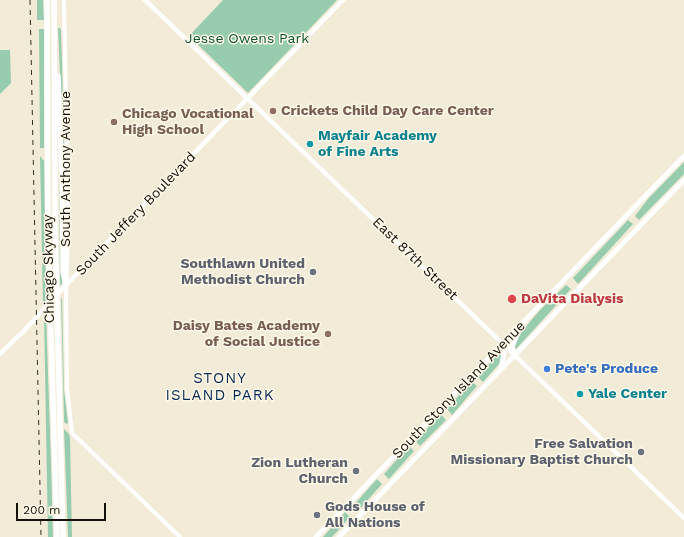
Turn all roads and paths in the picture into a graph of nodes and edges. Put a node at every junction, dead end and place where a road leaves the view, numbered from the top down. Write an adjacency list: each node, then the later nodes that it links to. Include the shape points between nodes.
1 (47, 0): 11 (highway, Chicago Skyway, via 50,296)
2 (54, 0): 6 (highway, Chicago Skyway)
3 (64, 0): 10 (street, South Anthony Avenue, via 68,177)
4 (145, 0): 7 (main road, East 87th Street)
5 (343, 0): 7 (main road, South Jeffery Boulevard)
6 (55, 44): 10 (highway, via 58,53 62,164 62,260); 19 (highway, Chicago Skyway, via 56,303)
7 (248, 99): 10 (main road, South Jeffery Boulevard); 13 (main road, East 87th Street)
8 (684, 156): 12 (highway, South Stony Island Avenue)
9 (684, 180): 15 (highway, South Stony Island Avenue)
10 (66, 285): 11 (main road, South Jeffery Boulevard); 20 (street, South Anthony Avenue, via 67,388 72,433)
11 (48, 308): 14 (main road, South Jeffery Boulevard, via 40,310); 18 (highway, Chicago Skyway)
12 (520, 327): 13 (highway, South Stony Island Avenue); 15 (highway, via 512,347)
13 (503, 344): 15 (main road, East 87th Street); 16 (highway, via 505,348); 21 (highway, South Stony Island Avenue)
14 (0, 354)
15 (514, 355): 16 (highway, South Stony Island Avenue); 17 (main road, East 87th Street)
16 (501, 369): 22 (highway, South Stony Island Avenue)
17 (684, 518)
18 (57, 537)
19 (63, 537)
20 (180, 537)
21 (316, 537)
22 (339, 537)

